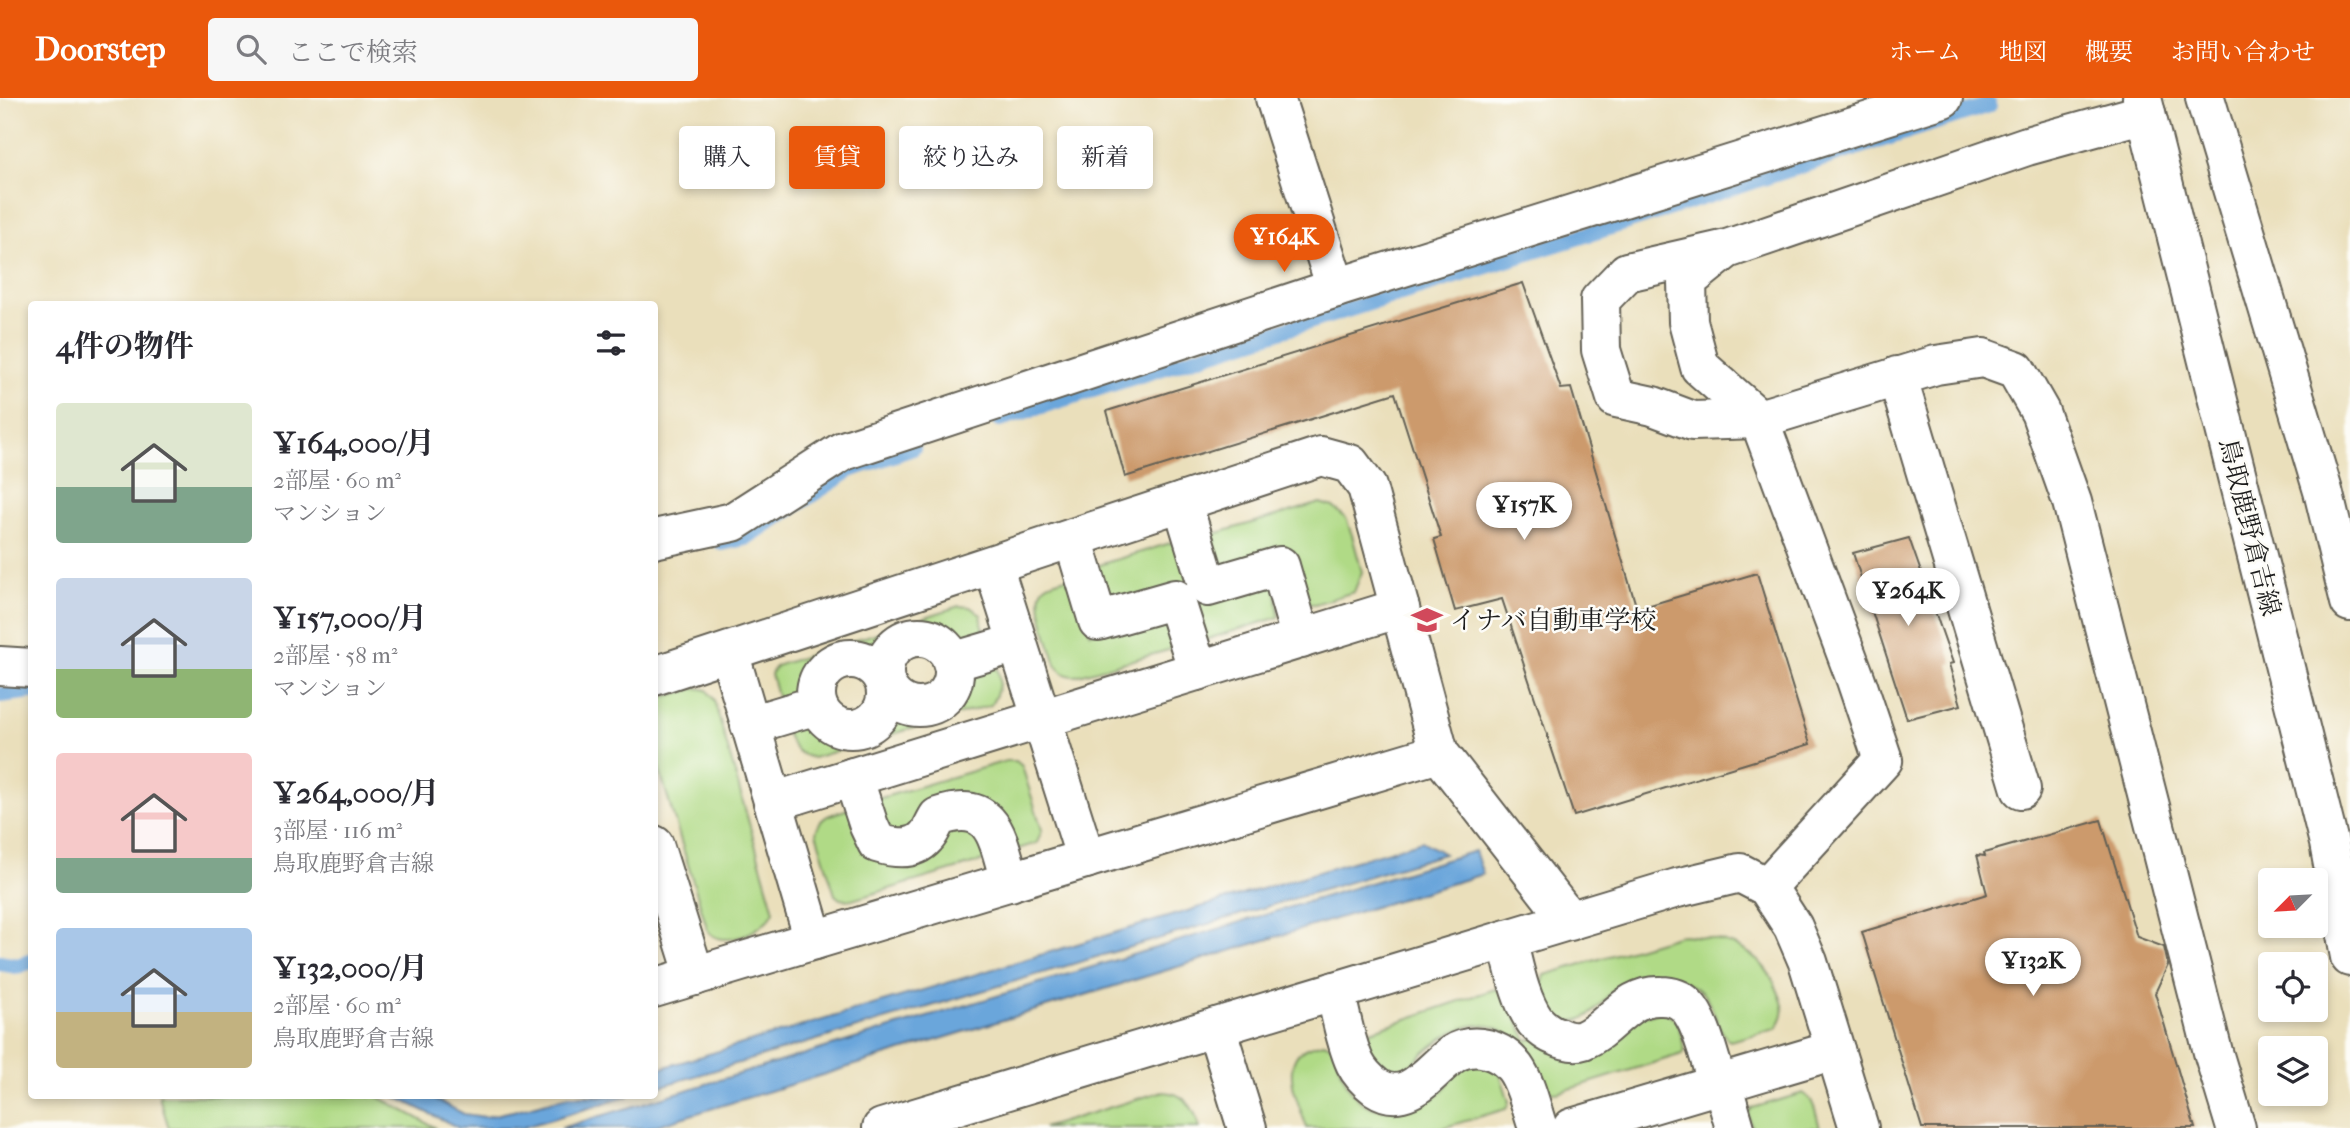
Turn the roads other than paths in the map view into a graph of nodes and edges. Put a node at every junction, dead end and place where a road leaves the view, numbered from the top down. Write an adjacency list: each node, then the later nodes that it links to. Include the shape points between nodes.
1 (1275, 98): 6 (street)
2 (1943, 98): 6 (street)
3 (2205, 98): 13 (street, via 2323,491)
4 (2144, 106): 5 (street); 37 (street, 鳥取鹿野倉吉線, via 2329,842)
5 (1727, 248): 8 (street, via 1687,281 1688,322 1700,367); 8 (street, via 1627,272 1600,300 1601,350 1616,398 1693,421)
6 (1336, 288): 10 (street, via 843,451 733,522)
7 (1897, 376): 8 (street); 28 (street); 52 (street, via 1983,358 2016,370 2040,412 2072,502)
8 (1759, 419): 33 (street, via 1883,760)
9 (1182, 502): 11 (street); 14 (street, via 1321,456 1350,464 1367,486); 15 (street, via 1208,587 1280,566)
10 (658, 538)
11 (1073, 538): 12 (street); 21 (street, via 1098,621 1175,599)
12 (993, 565): 16 (street); 17 (street)
13 (2350, 602)
14 (1400, 608): 15 (street); 26 (street)
15 (1301, 639): 21 (street)
16 (1017, 643): 18 (street); 24 (street)
17 (729, 652): 22 (street); 25 (street)
18 (952, 662): 23 (street, via 954,672 946,695 925,706 901,702); 23 (street, via 939,642 907,638 890,652 883,673)
19 (0, 666): 20 (street)
20 (28, 668)
21 (1198, 671): 24 (street)
22 (658, 676)
23 (886, 683): 25 (street, via 885,704 873,722 863,727 852,730 831,724 817,705)
24 (1042, 720): 27 (street); 31 (street)
25 (750, 725): 29 (street)
26 (1439, 753): 31 (street); 34 (street)
27 (853, 777): 29 (street); 32 (street, via 877,843 915,845 926,838 938,817 964,811 979,814 998,840)
28 (2021, 789)
29 (773, 802): 36 (street)
30 (658, 858): 38 (street)
31 (1086, 859): 32 (street)
32 (1010, 882): 36 (street)
33 (1767, 887): 34 (street, via 1740,873); 42 (street, via 1793,927 1808,962)
34 (1570, 921): 35 (street)
35 (1507, 939): 40 (street); 43 (street, via 1526,1003 1536,1022 1551,1034 1581,1041 1639,1000 1671,996 1685,1004 1697,1022)
36 (814, 940): 38 (street)
37 (2350, 957)
38 (695, 976): 39 (street)
39 (658, 987)
40 (1335, 991): 41 (street); 48 (street, via 1352,1055 1368,1082 1382,1091 1398,1093 1414,1088 1455,1053 1486,1048 1503,1055 1522,1080)
41 (1216, 1027): 44 (street); 47 (street)
42 (1835, 1050): 43 (street); 51 (street)
43 (1720, 1084): 45 (street); 50 (street)
44 (976, 1114): 46 (street)
45 (1642, 1118): 49 (street)
46 (882, 1128)
47 (1247, 1128)
48 (1538, 1128)
49 (1572, 1128)
50 (1735, 1128)
51 (1859, 1128)
52 (2235, 1128)

